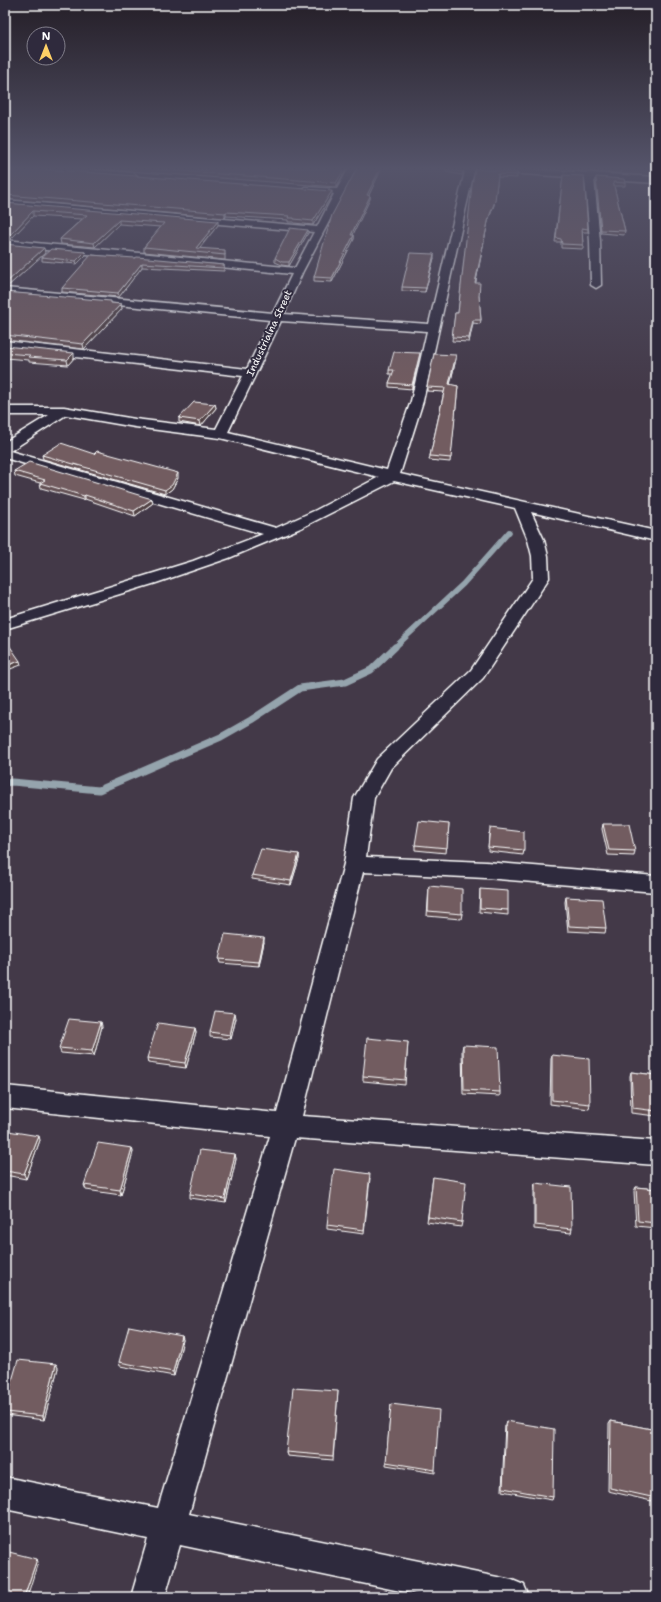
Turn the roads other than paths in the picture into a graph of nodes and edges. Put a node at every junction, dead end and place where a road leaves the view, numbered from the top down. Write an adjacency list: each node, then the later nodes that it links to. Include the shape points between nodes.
1 (5, 243): 5 (street)
2 (313, 243): 5 (street, Industrialna Street)
3 (452, 243): 9 (street)
4 (593, 243): 6 (street)
5 (298, 271): 8 (street, Industrialna Street)
6 (596, 285)
7 (5, 291): 8 (street)
8 (276, 317): 9 (street); 11 (street, Industrialna Street)
9 (433, 328): 17 (street, via 417,401)
10 (5, 345): 11 (street)
11 (251, 373): 14 (street, Industrialna Street)
12 (5, 411): 13 (street)
13 (64, 411): 14 (street); 15 (street)
14 (220, 434): 17 (street)
15 (5, 448)
16 (5, 454): 19 (street)
17 (392, 476): 18 (street); 19 (street, via 360,494)
18 (520, 504): 20 (street); 22 (street, via 536,540 541,578 477,674 384,764 364,798)
19 (276, 533): 21 (street, via 200,563)
20 (656, 536)
21 (5, 624)
22 (355, 864): 23 (street, via 486,870); 25 (street)
23 (656, 884)
24 (5, 1097): 25 (street)
25 (286, 1126): 26 (street); 28 (street)
26 (656, 1153)
27 (5, 1493): 28 (street)
28 (169, 1526): 29 (street); 30 (street)
29 (148, 1597)
30 (512, 1597)

